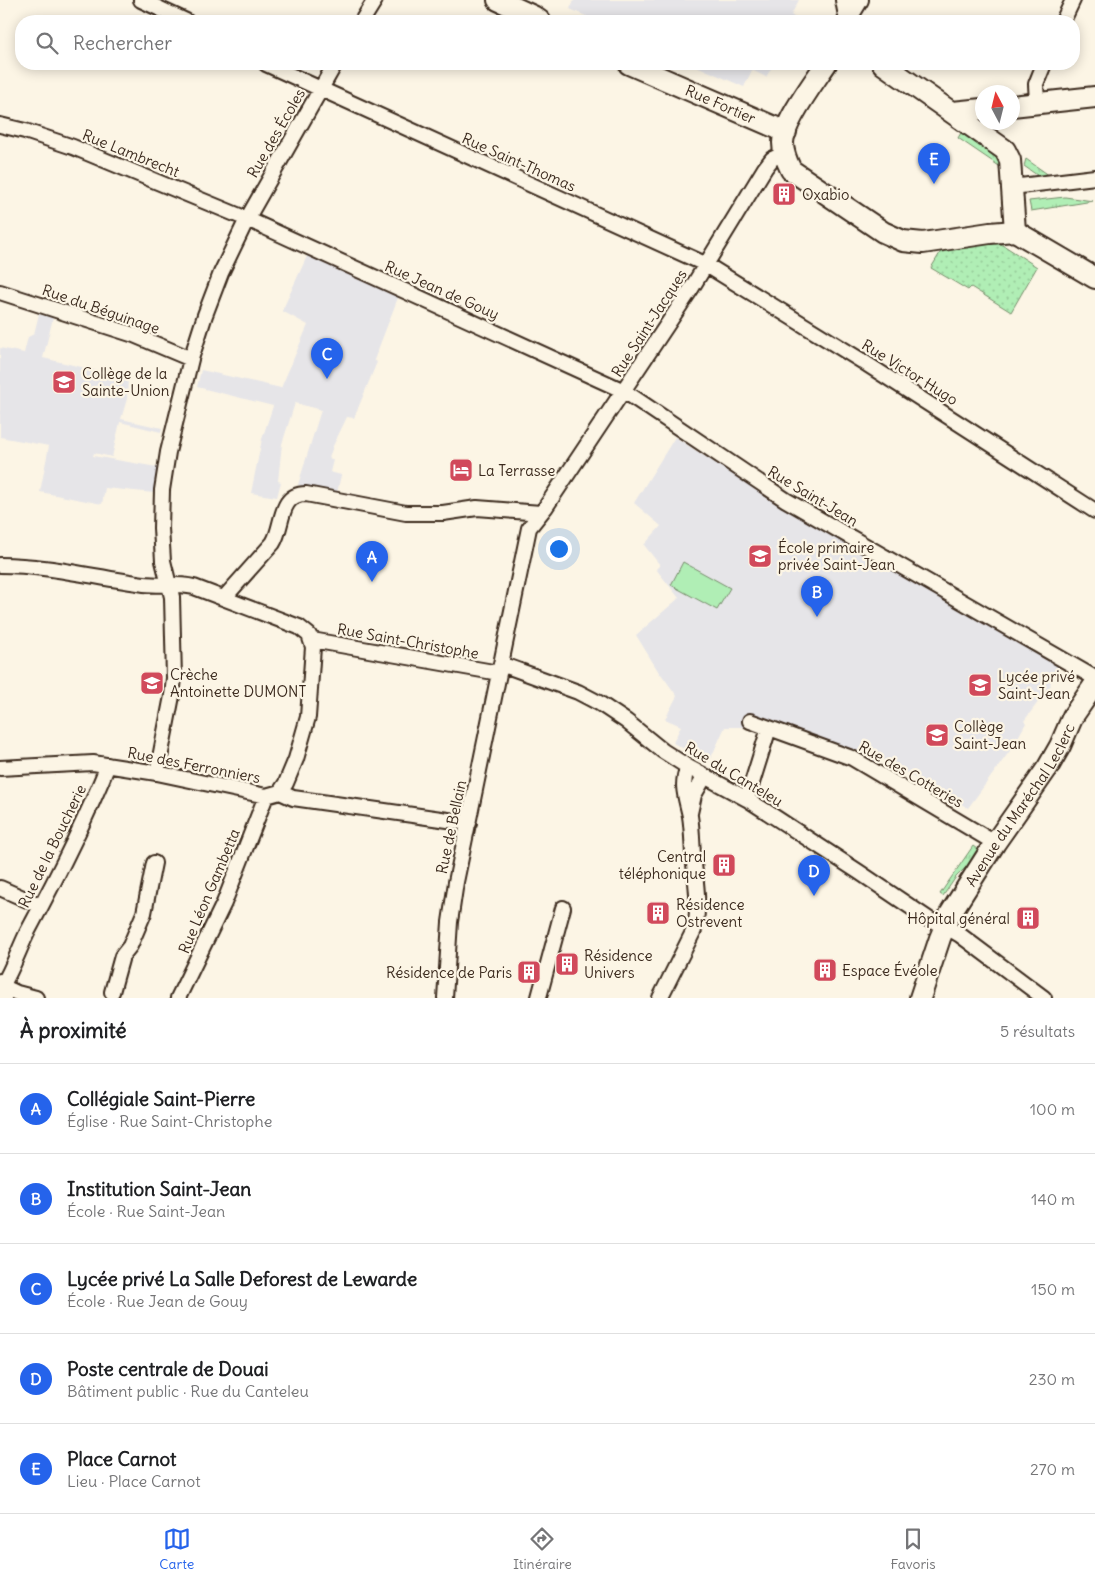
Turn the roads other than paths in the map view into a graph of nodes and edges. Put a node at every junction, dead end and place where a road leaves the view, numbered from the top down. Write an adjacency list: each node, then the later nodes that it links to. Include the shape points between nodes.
1 (141, 0): 7 (street)
2 (375, 0): 8 (street)
3 (498, 0): 9 (street)
4 (861, 0): 6 (street)
5 (1073, 0): 10 (street)
6 (849, 13)
7 (173, 15)
8 (366, 15)
9 (530, 15)
10 (1066, 15)
11 (279, 70): 17 (street, Rue Saint-Thomas)
12 (332, 70): 17 (street, Rue des Écoles)
13 (643, 70): 24 (street, Rue Fortier)
14 (822, 70): 24 (street)
15 (892, 70): 22 (street)
16 (1042, 70): 19 (street, via 1036,84)
17 (320, 89): 28 (street, Rue des Écoles); 30 (street, Rue Saint-Thomas)
18 (1095, 97): 19 (street)
19 (1037, 103): 20 (street)
20 (1020, 105)
21 (975, 110): 22 (street)
22 (953, 112): 27 (street, via 1005,150 1010,160)
23 (0, 125): 28 (street, Rue Lambrecht, via 73,147)
24 (786, 132): 25 (street)
25 (785, 153): 29 (street, via 791,170 798,176 903,241 923,243); 30 (street, Rue Saint-Jacques, via 769,162)
26 (1095, 177): 27 (street)
27 (1012, 187): 29 (street)
28 (247, 220): 33 (street, Rue des Écoles, via 219,278); 34 (street, Rue Jean de Gouy)
29 (1015, 231): 31 (street)
30 (705, 264): 34 (street, Rue Saint-Jacques); 35 (street, Rue Victor Hugo)
31 (1095, 278)
32 (0, 292): 33 (street, Rue du Béguinage, via 134,335)
33 (191, 359): 38 (street, Rue des Écoles, via 162,490 163,561)
34 (624, 391): 36 (street, Rue Saint-Jacques); 42 (street, Rue Saint-Jean, via 786,500)
35 (1095, 511)
36 (541, 513): 39 (street, via 476,508 443,514 406,513 306,494 295,496 285,505 273,543); 41 (street, Rue Saint-Jacques, via 527,532)
37 (0, 565): 38 (street, via 147,584)
38 (170, 584): 39 (street, via 194,587); 49 (street, Rue des Écoles, via 174,678)
39 (224, 598): 40 (street, via 299,627)
40 (312, 640): 41 (street, Rue Saint-Christophe); 51 (street, Rue Léon Gambetta, via 314,651 308,717 290,775)
41 (500, 668): 47 (street, Rue du Canteleu, via 578,692 599,703); 54 (street, Rue de Bellain)
42 (1095, 678)
43 (1095, 684): 55 (street, Avenue du Maréchal Leclerc, via 1073,716 1048,767)
44 (750, 721): 45 (street, Rue des Cotteries)
45 (769, 728): 52 (street); 55 (street, Rue des Cotteries, via 860,762)
46 (108, 765): 48 (street, Rue des Ferronniers, via 80,763); 49 (street, Rue des Ferronniers); 58 (street, Rue de la Boucherie)
47 (688, 767): 50 (street, Rue du Canteleu); 53 (street, via 683,788)
48 (0, 768)
49 (157, 773): 51 (street, Rue des Ferronniers)
50 (705, 776): 52 (street, Rue du Canteleu); 53 (street, via 694,795)
51 (273, 794): 54 (street, Rue des Ferronniers); 65 (street, Rue Léon Gambetta)
52 (747, 799): 60 (street, Rue du Canteleu, via 930,920)
53 (690, 816): 67 (street, via 696,919 694,930)
54 (468, 823): 66 (street, Rue de Bellain, via 452,906)
55 (995, 843): 60 (street, Avenue du Maréchal Leclerc)
56 (154, 863): 62 (street, via 144,913 130,946 122,956)
57 (0, 888): 58 (street)
58 (41, 906): 61 (street, Rue de la Boucherie)
59 (563, 908): 63 (street)
60 (945, 925): 68 (street, Avenue du Maréchal Leclerc); 69 (street, Rue du Canteleu)
61 (1, 989): 64 (street)
62 (112, 992)
63 (539, 997)
64 (36, 998)
65 (178, 998)
66 (444, 998)
67 (660, 998)
68 (920, 998)
69 (1044, 998)

